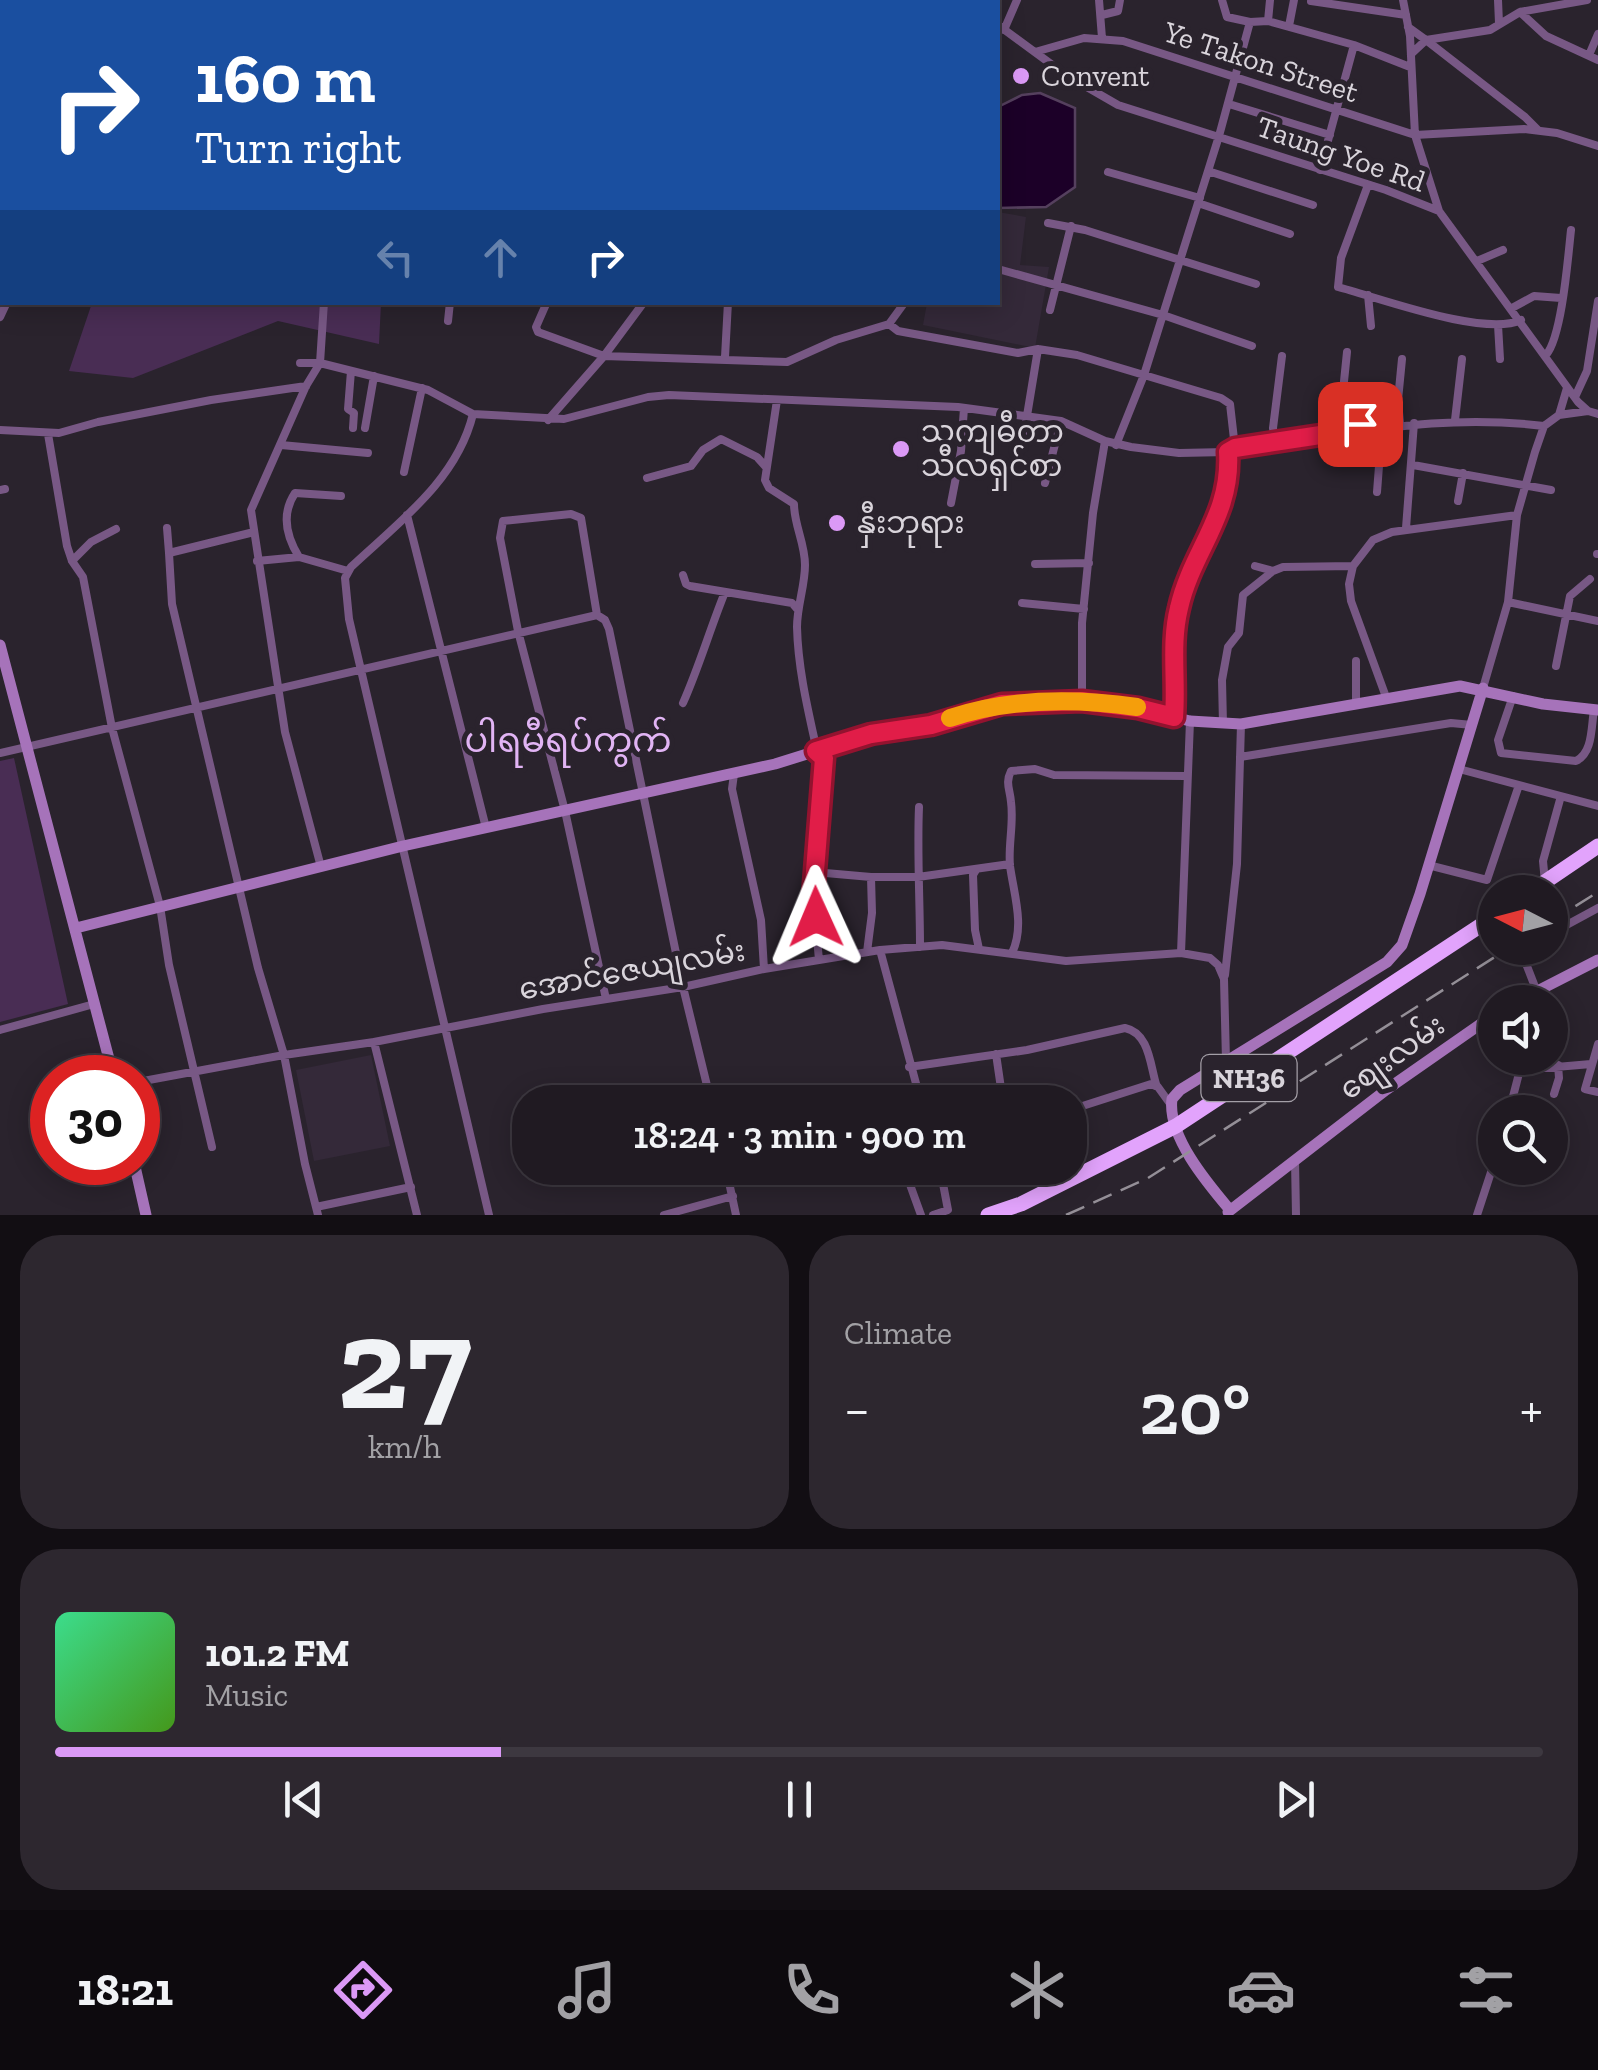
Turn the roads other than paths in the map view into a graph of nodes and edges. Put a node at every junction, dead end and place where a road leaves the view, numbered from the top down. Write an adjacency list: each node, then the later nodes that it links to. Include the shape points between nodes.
1 (1017, 0): 20 (street)
2 (1098, 0): 13 (street)
3 (1120, 0): 13 (street, via 1115,14)
4 (1222, 0): 16 (street, via 1226,17)
5 (1270, 0): 15 (street)
6 (1294, 0): 18 (street)
7 (1311, 0): 11 (street)
8 (1402, 0): 14 (street)
9 (1498, 0): 17 (street)
10 (1587, 0): 12 (street)
11 (1354, 3): 14 (street)
12 (1520, 12): 17 (street); 27 (street, via 1546,36)
13 (1102, 15): 22 (street)
14 (1406, 15): 19 (street)
15 (1268, 21): 16 (street); 18 (street)
16 (1250, 22): 29 (street)
17 (1498, 23): 23 (street)
18 (1289, 26): 24 (street)
19 (1408, 27): 23 (street); 26 (street)
20 (1001, 28): 25 (street, Taung Yoe Rd)
21 (1598, 34): 27 (street)
22 (1102, 38): 25 (street, Ye Takon Street); 29 (street, Ye Takon Street)
23 (1426, 40): 26 (street); 32 (street)
24 (1354, 45): 28 (street); 31 (street)
25 (1035, 52): 35 (street, Taung Yoe Rd, via 1098,96)
26 (1412, 54): 28 (street)
27 (1594, 57)
28 (1410, 67): 34 (street)
29 (1237, 77): 30 (street); 31 (street, Ye Takon Street)
30 (1229, 104): 33 (street); 35 (street)
31 (1337, 109): 33 (street); 34 (street, Ye Takon Street)
32 (1538, 130): 34 (street); 36 (street)
33 (1330, 135): 37 (street)
34 (1415, 135): 43 (street)
35 (1220, 136): 37 (street, Taung Yoe Rd); 38 (street)
36 (1598, 146)
37 (1320, 170): 40 (street, Taung Yoe Rd)
38 (1208, 171): 41 (street); 42 (street)
39 (1108, 172): 41 (street)
40 (1368, 185): 43 (street, Taung Yoe Rd); 54 (street, via 1338,287)
41 (1199, 201): 47 (street); 49 (street)
42 (1313, 204)
43 (1439, 211): 50 (street, Taung Yoe Rd)
44 (1048, 224): 45 (street)
45 (1070, 226): 49 (street); 52 (street)
46 (1571, 230): 55 (street)
47 (1290, 234)
48 (1504, 250): 50 (street)
49 (1181, 258): 53 (street); 65 (street)
50 (1477, 261): 63 (street, Taung Yoe Rd)
51 (1000, 267): 52 (street)
52 (1057, 284): 64 (street); 65 (street)
53 (1256, 284)
54 (1368, 295): 69 (street); 70 (street)
55 (1561, 298): 63 (street, via 1534,296); 74 (street)
56 (1598, 301): 89 (street)
57 (324, 305): 82 (street)
58 (450, 305): 67 (street)
59 (545, 305): 75 (street, via 538,332)
60 (642, 305): 75 (street)
61 (728, 305): 77 (street)
62 (903, 305): 68 (street)
63 (1512, 308): 66 (street, Taung Yoe Rd)
64 (1050, 310)
65 (1163, 315): 71 (street); 84 (street)
66 (1521, 320): 69 (street); 74 (street, Taung Yoe Rd)
67 (448, 321)
68 (890, 324): 72 (street, via 1018,352); 77 (street, via 788,362)
69 (1498, 325): 78 (street)
70 (1371, 326)
71 (1252, 346)
72 (1038, 349): 84 (street); 94 (street)
73 (1347, 352): 106 (street, via 1342,401)
74 (1546, 355): 88 (street, Taung Yoe Rd)
75 (604, 356): 77 (street); 97 (street)
76 (1282, 356): 113 (street)
77 (725, 357)
78 (1500, 358)
79 (1402, 359): 101 (street)
80 (1462, 359): 98 (street)
81 (300, 362): 82 (street)
82 (320, 363): 83 (street); 86 (street)
83 (350, 371): 85 (street); 104 (street)
84 (1144, 375): 112 (street); 115 (street, via 1230,404)
85 (374, 376): 87 (street); 105 (street)
86 (306, 386): 109 (street); 114 (street)
87 (422, 388): 93 (street); 120 (street)
88 (1567, 388): 89 (street, Taung Yoe Rd); 96 (street)
89 (1575, 397): 92 (street, Taung Yoe Rd)
90 (777, 400): 91 (street); 97 (street, via 669,395); 119 (street)
91 (964, 408): 94 (street); 129 (street)
92 (1588, 411): 95 (street); 96 (street)
93 (473, 414): 97 (street); 131 (street, via 454,465)
94 (1027, 414): 99 (street); 110 (street)
95 (1598, 414)
96 (1559, 415): 102 (street)
97 (548, 420)
98 (1455, 420): 100 (street); 102 (street)
99 (1061, 421): 111 (street); 123 (street)
100 (1414, 423): 101 (street); 118 (street)
101 (1400, 424): 103 (street)
102 (1544, 426): 124 (street)
103 (1382, 427): 106 (street); 126 (street)
104 (353, 428)
105 (365, 428)
106 (1360, 429): 108 (street)
107 (0, 430): 109 (street)
108 (1348, 431): 113 (street); 117 (street)
109 (48, 434): 138 (street)
110 (1022, 440)
111 (1106, 442): 112 (street); 140 (street)
112 (1116, 444): 115 (street, via 1179,453)
113 (1276, 444): 115 (street)
114 (281, 445): 116 (street); 135 (street, via 251,510)
115 (1231, 450): 171 (street, via 1223,506 1178,610)
116 (368, 453)
117 (1348, 459)
118 (1413, 465): 121 (street); 133 (street)
119 (766, 468): 122 (street, via 721,439 690,466); 152 (street, via 766,484 794,504 802,538)
120 (404, 472)
121 (1463, 473): 124 (street); 128 (street)
122 (647, 478)
123 (1045, 484)
124 (1524, 484): 125 (street); 130 (street)
125 (1552, 490)
126 (1378, 492)
127 (341, 496): 137 (street, via 292,496 286,529)
128 (1458, 501)
129 (951, 503)
130 (1517, 515): 133 (street); 149 (street)
131 (407, 516): 144 (street); 158 (street)
132 (167, 528): 136 (street)
133 (1406, 528): 143 (street, via 1374,540)
134 (116, 529): 138 (street)
135 (254, 532): 136 (street); 139 (street)
136 (168, 553): 169 (street, via 172,604)
137 (299, 556): 139 (street); 144 (street)
138 (72, 561): 176 (street, via 83,577)
139 (257, 561): 163 (street)
140 (1089, 563): 141 (street); 151 (street)
141 (1035, 564)
142 (1255, 566): 145 (street)
143 (1352, 566): 145 (street); 165 (street, via 1352,600)
144 (348, 571): 161 (street, via 349,619)
145 (1273, 571): 173 (street, via 1243,595 1239,633 1228,647 1222,680)
146 (683, 575): 148 (street, via 686,584)
147 (1590, 580): 153 (street, via 1572,592)
148 (725, 592): 152 (street, via 792,602); 168 (street)
149 (1508, 602): 153 (street); 162 (street)
150 (1022, 603): 151 (street)
151 (1084, 609): 166 (street)
152 (798, 610): 178 (street)
153 (1568, 614): 155 (street); 160 (street)
154 (597, 615): 156 (street); 156 (street, via 581,518 512,519 499,532); 185 (street, via 609,629)
155 (1598, 620)
156 (518, 631): 158 (street); 189 (street)
157 (0, 645): 177 (street)
158 (440, 649): 161 (street); 190 (street)
159 (1356, 661): 167 (street)
160 (1556, 666)
161 (361, 669): 163 (street); 191 (street)
162 (1482, 688): 164 (street); 165 (street); 175 (street)
163 (278, 690): 169 (street); 195 (street)
164 (1513, 696): 170 (street); 170 (street, via 1500,753 1583,758)
165 (1386, 697): 167 (street)
166 (1082, 701): 171 (street); 178 (street, via 1002,704)
167 (1356, 702): 174 (street)
168 (683, 703)
169 (198, 707): 176 (street); 202 (street)
170 (1596, 710)
171 (1174, 717): 172 (street)
172 (1190, 721): 173 (street); 183 (street)
173 (1222, 724): 174 (street)
174 (1241, 724): 180 (street)
175 (1472, 725): 180 (street); 181 (street)
176 (112, 728): 177 (street); 203 (street)
177 (25, 748): 179 (street); 207 (street)
178 (816, 751): 182 (street); 197 (street, via 824,758)
179 (0, 753)
180 (1240, 756): 217 (street)
181 (1458, 770): 184 (street); 194 (street)
182 (734, 774): 185 (street); 216 (street)
183 (1186, 776): 193 (street, via 1011,771); 213 (street)
184 (1519, 785): 186 (street); 194 (street, via 1487,880)
185 (643, 796): 189 (street); 219 (street)
186 (1561, 796): 188 (street); 198 (street)
187 (919, 806): 200 (street)
188 (1598, 806)
189 (565, 811): 190 (street); 220 (street)
190 (486, 828): 191 (street)
191 (403, 846): 195 (street); 223 (street)
192 (1598, 846): 199 (highway)
193 (1010, 864): 196 (street); 212 (street, via 1017,894 1018,942)
194 (1428, 864): 231 (street, via 1402,944 1387,962)
195 (321, 866): 202 (street)
196 (976, 870): 200 (street); 209 (street)
197 (814, 872): 201 (street); 214 (street)
198 (1544, 875)
199 (1555, 875)
200 (918, 876): 201 (street); 208 (street)
201 (871, 877): 211 (street)
202 (240, 886): 203 (street); 229 (street)
203 (160, 906): 207 (street); 234 (street)
204 (1598, 908): 205 (street)
205 (1568, 924)
206 (1478, 927): 245 (highway, NH36)
207 (76, 928): 221 (street)
208 (920, 947): 209 (street, အောင်ဇေယျလမ်း); 210 (street, အောင်ဇေယျလမ်း)
209 (979, 949): 212 (street, အောင်ဇေယျလမ်း)
210 (880, 950): 211 (street, အောင်ဇေယျလမ်း); 233 (street)
211 (867, 952): 214 (street, အောင်ဇေယျလမ်း)
212 (1012, 953): 213 (street, အောင်ဇေယျလမ်း, via 1066,961)
213 (1180, 953): 217 (street, via 1210,958)
214 (820, 960): 216 (street, အောင်ဇေယျလမ်း)
215 (1598, 960): 218 (street)
216 (764, 969): 219 (street, အောင်ဇေယျလမ်း)
217 (1224, 979): 231 (street)
218 (1551, 985)
219 (683, 986): 220 (street, အောင်ဇေယျလမ်း); 238 (street)
220 (606, 998): 223 (street, အောင်ဇေယျလမ်း)
221 (94, 1004): 224 (street); 228 (street)
222 (1478, 1026): 247 (street, စျေးလမ်း)
223 (444, 1028): 225 (street, အောင်ဇေယျလမ်း); 259 (street)
224 (0, 1030)
225 (374, 1042): 229 (street, အောင်ဇေယျလမ်း); 253 (street)
226 (1598, 1044): 230 (street)
227 (996, 1054): 233 (street); 237 (street, via 1132,1029 1145,1043); 240 (street)
228 (108, 1055)
229 (284, 1055): 234 (street, အောင်ဇေယျလမ်း); 255 (street)
230 (1594, 1060): 232 (street); 241 (street, via 1586,1090)
231 (1226, 1061): 244 (street, via 1180,1090)
232 (1568, 1064)
233 (909, 1067): 239 (street)
234 (196, 1072): 236 (street, အောင်ဇေယျလမ်း); 246 (street)
235 (1559, 1075): 242 (street)
236 (160, 1078)
237 (1156, 1084): 243 (street); 244 (street)
238 (706, 1085)
239 (915, 1085)
240 (1001, 1085)
241 (1598, 1092)
242 (1554, 1094)
243 (1087, 1105)
244 (1171, 1105): 245 (street)
245 (1176, 1126): 256 (street); 264 (highway, NH36)
246 (212, 1147)
247 (1295, 1160): 256 (street, စျေးလမ်း); 265 (street)
248 (139, 1185): 257 (street)
249 (730, 1185): 254 (street)
250 (910, 1185): 262 (street)
251 (943, 1185): 263 (street, via 948,1210)
252 (1487, 1185): 266 (street)
253 (411, 1187): 255 (street); 258 (street)
254 (732, 1196): 260 (street); 261 (street)
255 (317, 1211)
256 (1227, 1213)
257 (146, 1215)
258 (417, 1215)
259 (489, 1215)
260 (664, 1215)
261 (736, 1215)
262 (921, 1215)
263 (932, 1215)
264 (988, 1215)
265 (1296, 1215)
266 (1477, 1215)

